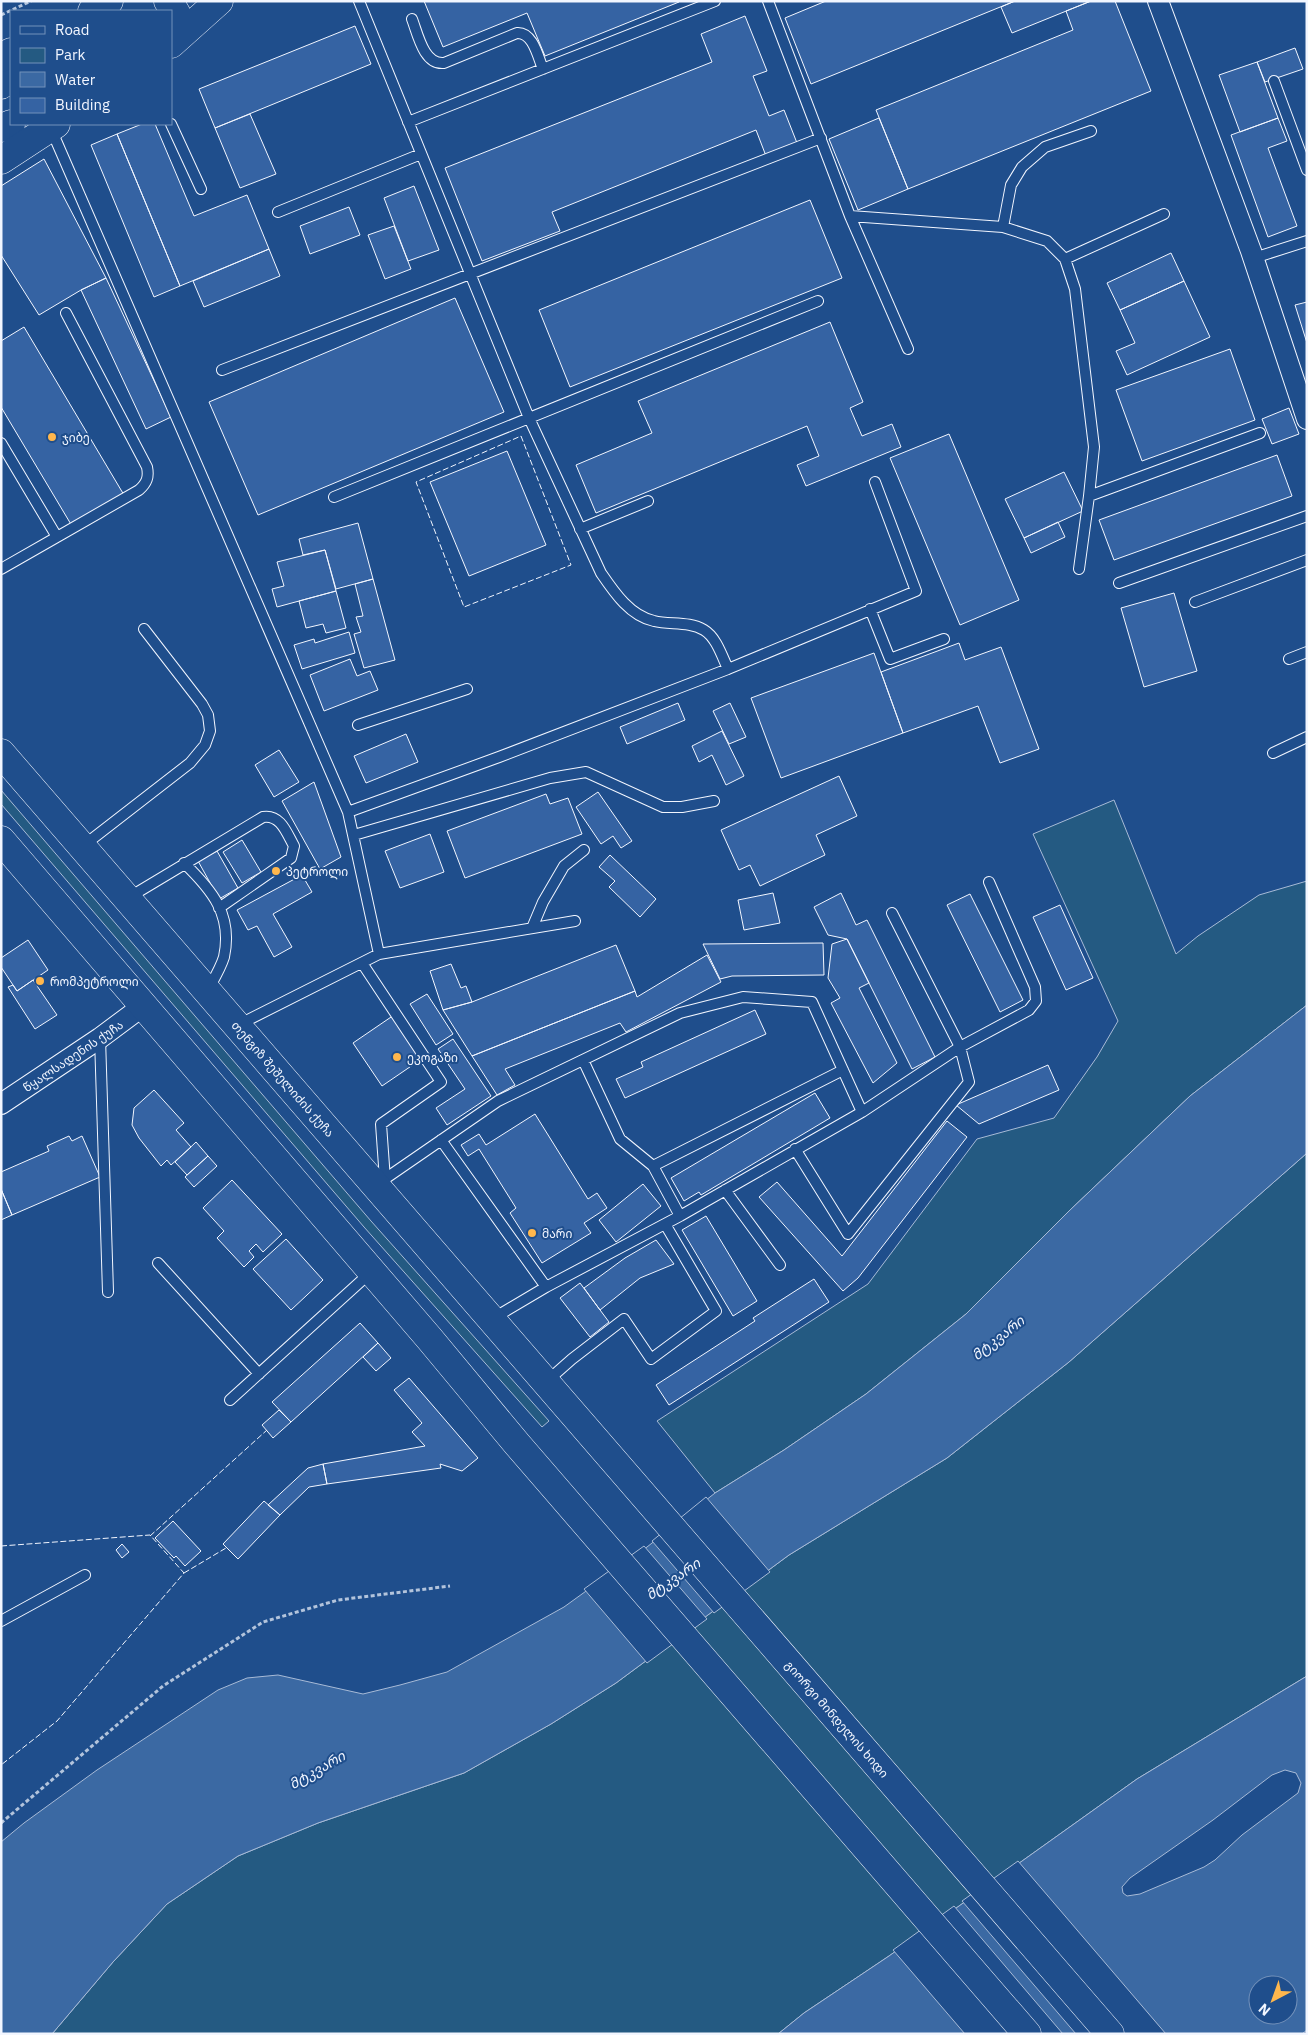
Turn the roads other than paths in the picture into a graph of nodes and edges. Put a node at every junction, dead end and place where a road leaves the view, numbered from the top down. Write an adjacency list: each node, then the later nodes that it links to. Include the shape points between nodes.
1 (109, 1): 8 (main road)
2 (168, 1): 10 (main road, via 180,23)
3 (219, 1): 10 (main road)
4 (359, 1): 13 (lane)
5 (715, 1): 11 (lane)
6 (768, 1): 17 (lane)
7 (1158, 1): 27 (street)
8 (94, 10)
9 (412, 19): 11 (lane, via 427,55 436,64 523,33 528,36)
10 (175, 40)
11 (543, 68): 13 (lane)
12 (1274, 81): 20 (lane)
13 (408, 122): 18 (lane)
14 (171, 125): 21 (lane)
15 (53, 126): 19 (main road); 62 (lane)
16 (1092, 131): 25 (lane, via 1045,147 1022,167 1012,185)
17 (822, 138): 24 (lane); 29 (lane)
18 (421, 154): 22 (lane); 29 (lane)
19 (1, 160)
20 (1307, 170)
21 (201, 189)
22 (278, 212)
23 (1164, 214): 28 (lane)
24 (850, 216): 25 (lane); 32 (lane)
25 (1003, 227): 28 (lane, via 1046,241)
26 (1307, 241): 27 (lane)
27 (1254, 258): 35 (street)
28 (1065, 260): 39 (lane, via 1075,289 1094,447)
29 (470, 274): 33 (lane); 34 (lane)
30 (818, 301): 34 (lane)
31 (66, 313): 44 (lane, via 148,467 148,474 145,486)
32 (908, 348)
33 (222, 370)
34 (529, 418): 40 (lane); 43 (lane)
35 (1307, 419)
36 (1260, 433): 39 (lane)
37 (1, 443): 44 (lane)
38 (876, 482): 50 (lane, via 916,591)
39 (1089, 496): 47 (lane)
40 (334, 497)
41 (648, 501): 43 (lane)
42 (1307, 516): 48 (lane)
43 (580, 529): 55 (lane, via 601,573 629,608 654,622 703,629 712,636)
44 (57, 537): 46 (lane)
45 (1307, 560): 49 (lane)
46 (1, 569)
47 (1079, 569)
48 (1119, 583)
49 (1195, 602)
50 (870, 609): 52 (lane, via 890,659); 55 (lane)
51 (144, 629): 65 (lane, via 202,704 208,714 210,731 205,745 190,763)
52 (944, 639)
53 (1307, 652): 54 (lane)
54 (1289, 659)
55 (728, 668): 62 (lane)
56 (467, 689): 57 (lane)
57 (358, 724)
58 (1307, 736): 60 (lane)
59 (1, 753): 65 (main road, თენგიზ შეშელიძის ქუჩა)
60 (1273, 754)
61 (714, 801): 63 (lane, via 663,808 586,772 550,778)
62 (348, 812): 63 (lane)
63 (354, 835): 74 (lane)
64 (1, 840): 77 (main road)
65 (82, 846): 69 (main road, თენგიზ შეშელიძის ქუჩა)
66 (584, 850): 73 (lane, via 564,866)
67 (184, 863): 69 (lane); 70 (lane, via 206,884); 70 (lane, via 263,817 274,817 279,821 294,846 291,858)
68 (989, 882): 80 (lane, via 1037,996 1029,1010 1014,1020)
69 (127, 898): 76 (main road, თენგიზ შეშელიძის ქუჩა)
70 (219, 908): 76 (lane, via 226,928 224,958)
71 (892, 913): 80 (lane)
72 (574, 921): 73 (lane)
73 (532, 928): 74 (lane)
74 (379, 954): 75 (lane)
75 (362, 963): 78 (lane); 88 (lane, via 442,1082 382,1124)
76 (208, 992): 78 (main road, თენგიზ შეშელიძის ქუჩა)
77 (144, 1006): 79 (street, წყალსადენის ქუჩა); 94 (main road)
78 (237, 1026): 88 (main road, თენგიზ შეშელიძის ქუჩა)
79 (100, 1038): 83 (street, წყალსადენის ქუჩა); 96 (lane)
80 (960, 1047): 84 (lane); 86 (lane, via 969,1082 848,1234)
81 (583, 1060): 82 (lane, via 680,1013 743,997 812,1002); 85 (lane, via 498,1101); 87 (lane, via 620,1139)
82 (843, 1070): 84 (lane); 87 (lane)
83 (1, 1104)
84 (862, 1112): 86 (lane)
85 (442, 1140): 88 (lane); 95 (lane)
86 (795, 1149): 89 (lane)
87 (653, 1166): 90 (lane)
88 (380, 1183): 97 (main road, თენგიზ შეშელიძის ქუჩა)
89 (725, 1190): 90 (lane); 93 (lane)
90 (680, 1216): 91 (lane)
91 (666, 1224): 95 (lane); 99 (lane, via 716,1311 651,1358 624,1319)
92 (158, 1263): 98 (lane)
93 (780, 1265)
94 (372, 1272): 98 (lane); 104 (main road)
95 (546, 1287): 97 (lane)
96 (108, 1292)
97 (491, 1320): 99 (main road, თენგიზ შეშელიძის ქუჩა)
98 (259, 1374): 100 (lane)
99 (546, 1382): 101 (main road, თენგიზ შეშელიძის ქუჩა)
100 (230, 1400)
101 (564, 1404): 105 (main road, გიორგი მინდელის ხიდი)
102 (85, 1575): 103 (lane)
103 (1, 1621)
104 (1027, 2034)
105 (1110, 2034)

